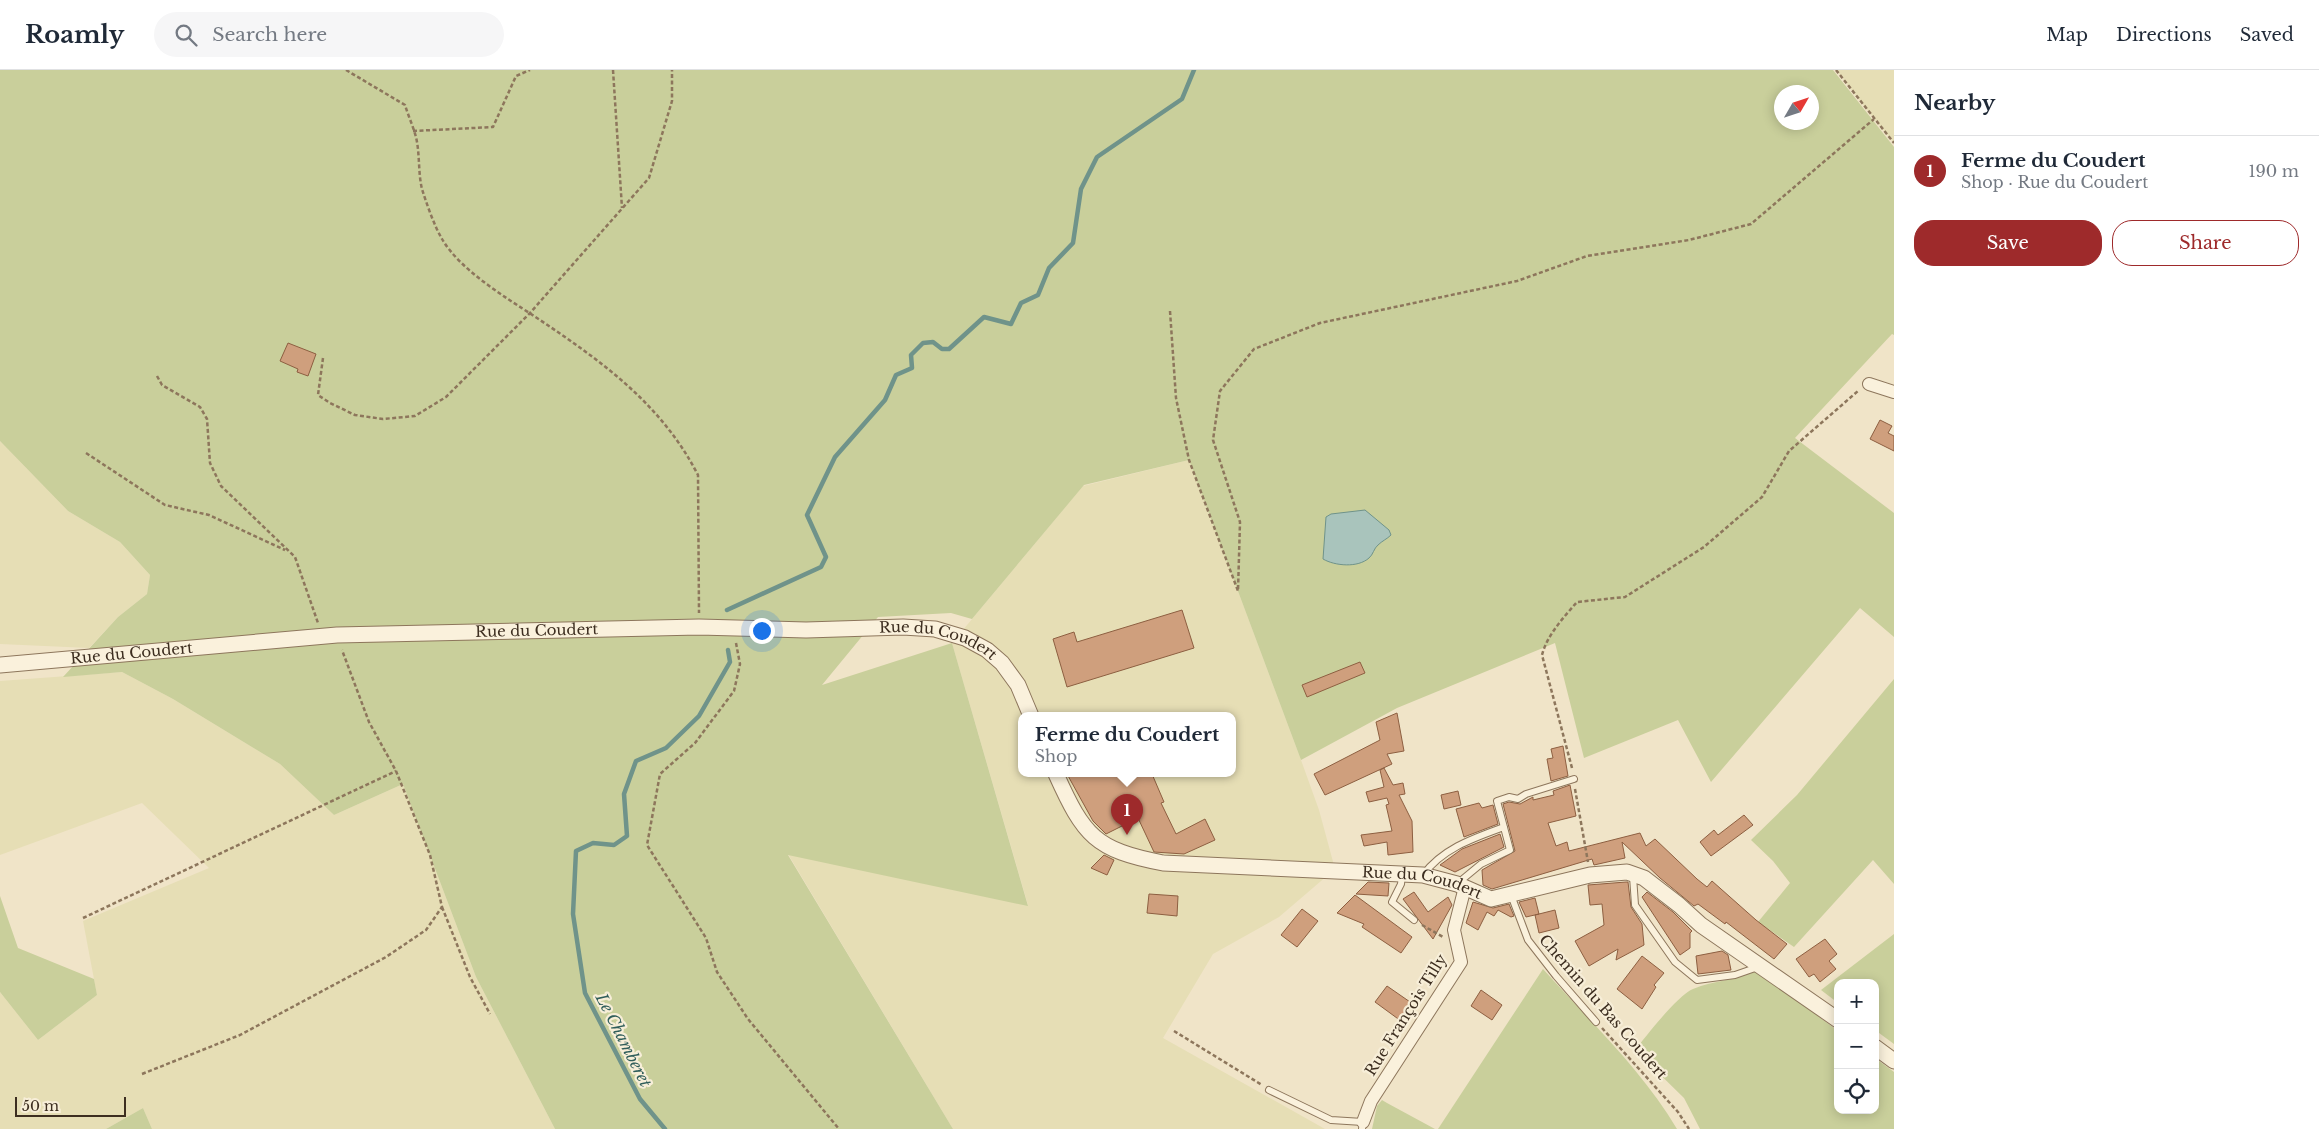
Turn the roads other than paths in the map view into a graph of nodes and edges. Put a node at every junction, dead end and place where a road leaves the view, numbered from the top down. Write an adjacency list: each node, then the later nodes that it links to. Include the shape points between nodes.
1 (1870, 384): 2 (street)
2 (1894, 392)
3 (0, 665): 4 (street, Rue du Coudert, via 330,636 700,627 806,630 903,627 935,629 965,638 987,650 1002,663 1018,685)
4 (1029, 712)
5 (1057, 777): 8 (street, Rue du Coudert, via 1070,806 1087,831 1104,845 1129,857 1163,863)
6 (1574, 779): 7 (lane, via 1518,799 1509,797 1497,801)
7 (1504, 827): 10 (lane, via 1464,842 1432,863); 11 (lane, via 1510,850 1481,864)
8 (1402, 874): 10 (street, Rue du Coudert); 13 (lane, via 1392,902)
9 (1633, 874): 12 (street, Rue du Coudert, via 1592,875); 14 (street, Rue du Coudert, via 1654,884 1701,925); 14 (lane, via 1635,905 1675,962 1697,980)
10 (1423, 875): 11 (street, Rue du Coudert)
11 (1461, 886): 12 (street, Rue du Coudert, via 1492,899); 20 (street, Rue François Tilly, via 1454,930 1462,962 1371,1101)
12 (1511, 895): 16 (lane, Chemin du Bas Coudert, via 1528,940)
13 (1414, 920)
14 (1760, 966): 15 (street, Rue du Coudert)
15 (1834, 1017)
16 (1596, 1022)
17 (1879, 1049): 18 (street)
18 (1894, 1061)
19 (1270, 1090): 20 (lane, via 1332,1120)
20 (1363, 1126)

